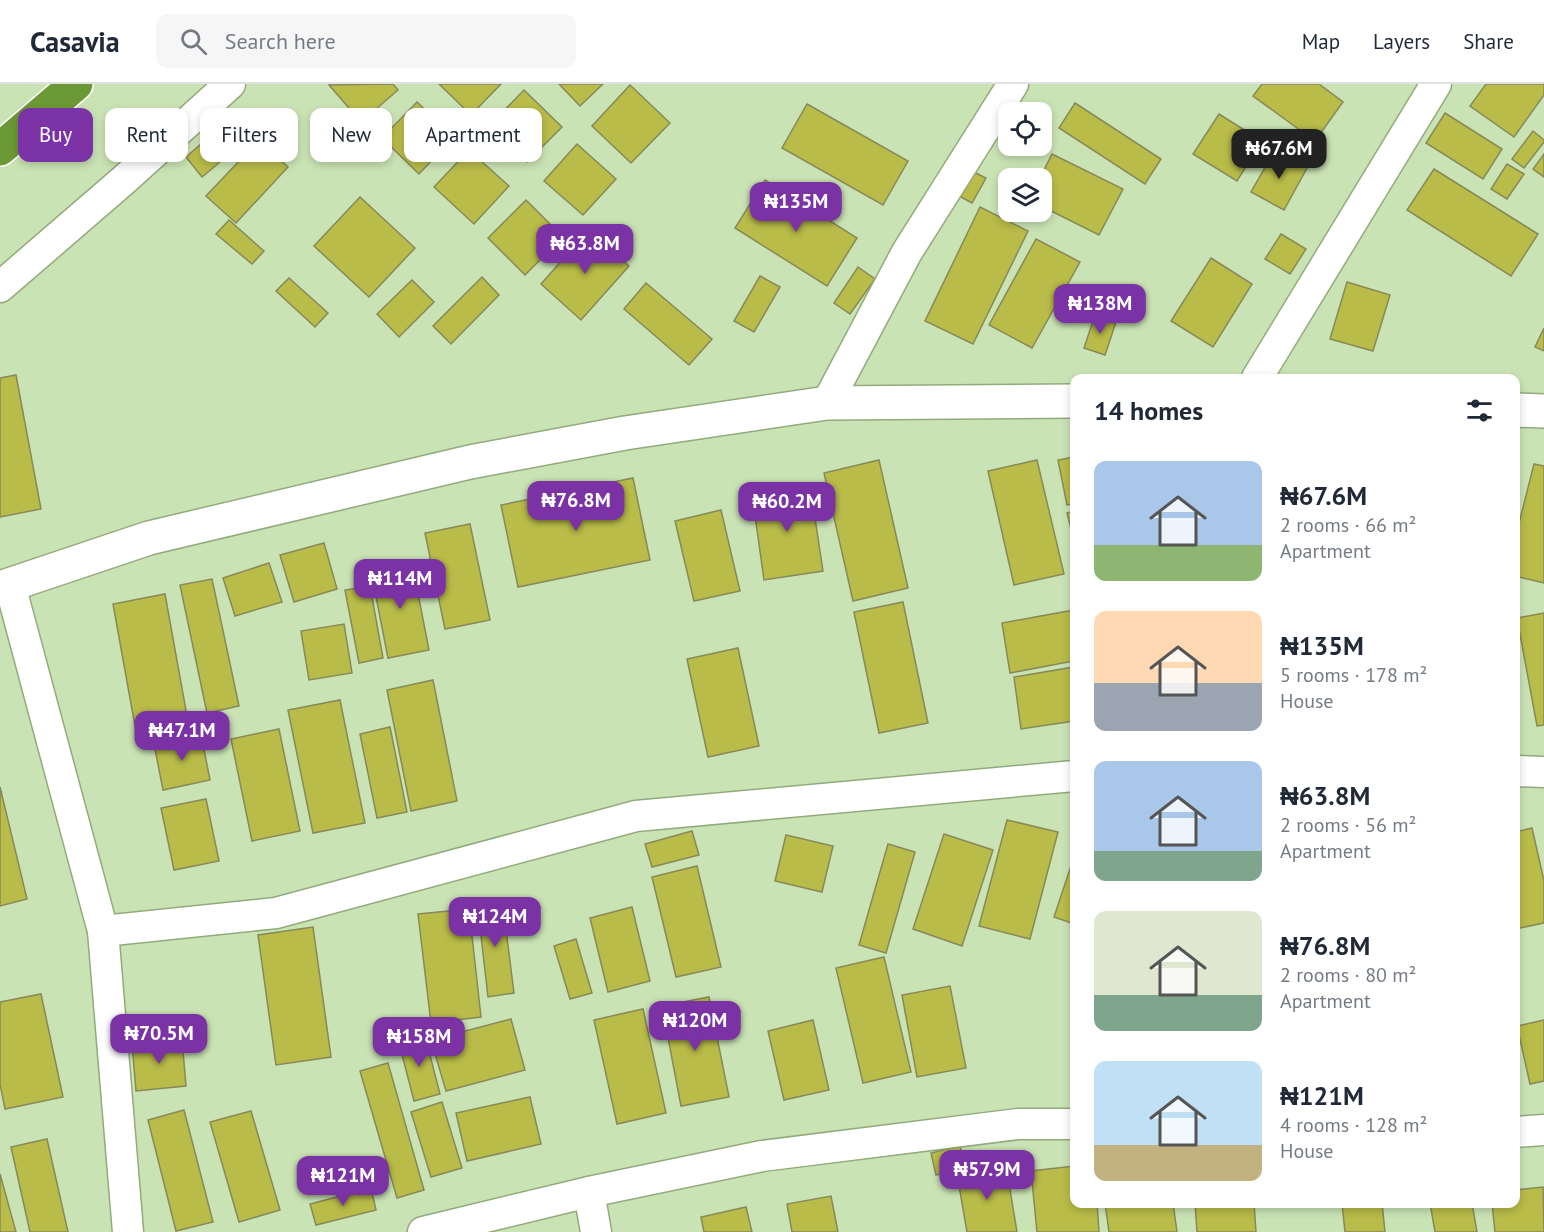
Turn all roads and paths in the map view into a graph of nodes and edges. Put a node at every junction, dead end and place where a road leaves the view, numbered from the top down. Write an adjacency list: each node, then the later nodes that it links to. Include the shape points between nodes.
1 (76, 84): 5 (highway)
2 (230, 84): 6 (street)
3 (1013, 84): 9 (street, via 907,252)
4 (1436, 84): 7 (street)
5 (0, 149)
6 (0, 287)
7 (1259, 374)
8 (1070, 401): 9 (street)
9 (826, 403): 12 (street, via 626,433 470,462 149,538)
10 (1520, 410): 11 (street)
11 (1544, 411)
12 (5, 586): 16 (street)
13 (1520, 771): 14 (street)
14 (1544, 772)
15 (1070, 776): 16 (street, via 636,816 276,913)
16 (103, 931): 21 (street)
17 (1070, 1124): 20 (street, via 1018,1124 762,1156)
18 (1544, 1130): 19 (street)
19 (1520, 1132)
20 (589, 1192): 22 (street); 23 (street)
21 (128, 1232)
22 (423, 1232)
23 (596, 1232)

